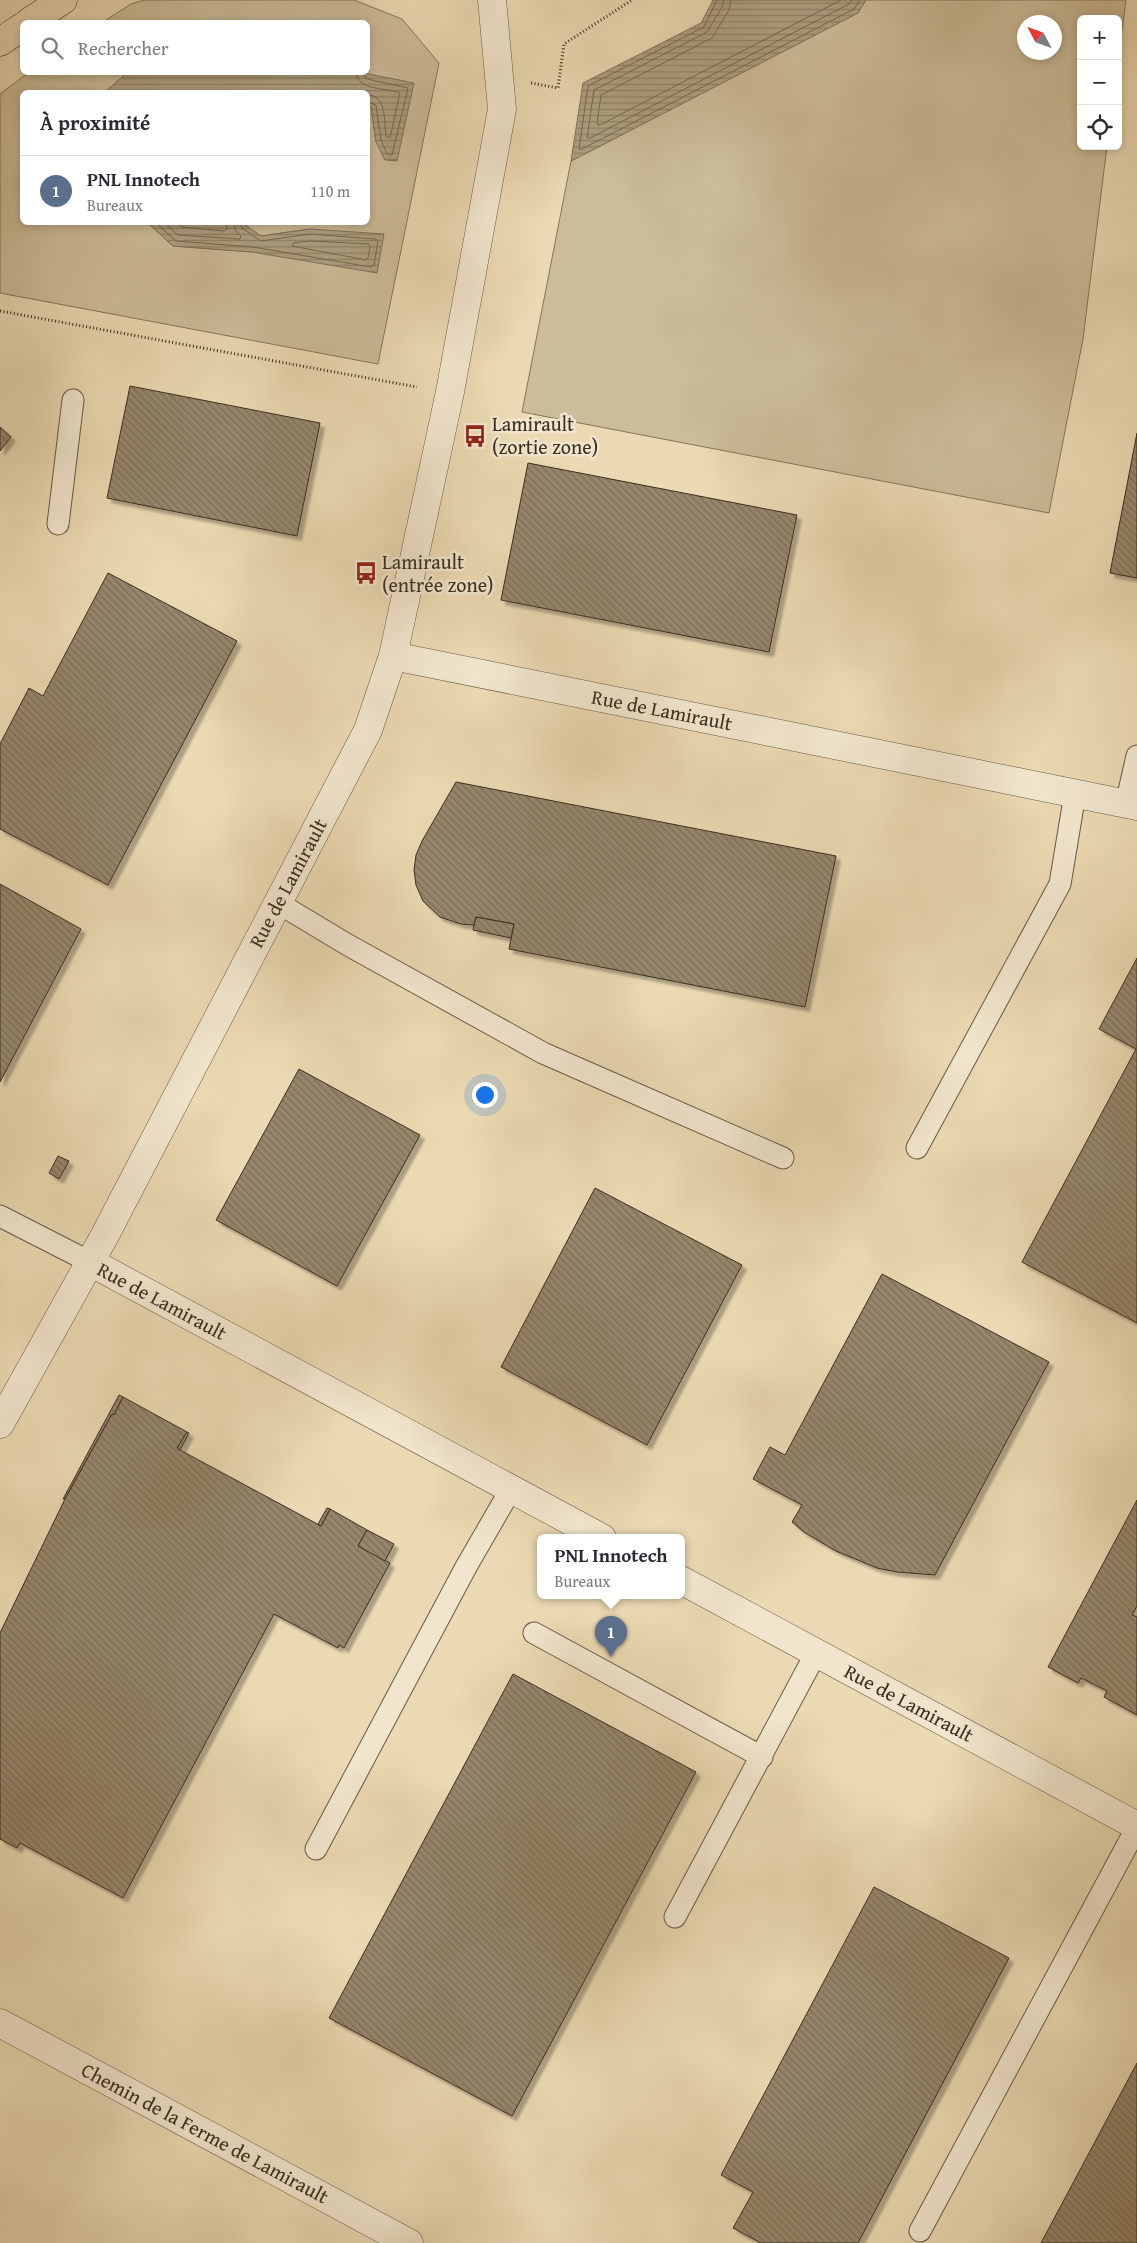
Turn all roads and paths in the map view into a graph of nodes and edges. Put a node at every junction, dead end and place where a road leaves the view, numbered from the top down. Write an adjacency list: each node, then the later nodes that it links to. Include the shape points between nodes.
1 (63, 0): 4 (main road)
2 (492, 0): 7 (street)
3 (632, 0): 7 (path, via 564,44 558,88)
4 (32, 20)
5 (20, 28): 6 (main road)
6 (0, 42)
7 (498, 78): 9 (street, via 502,109)
8 (0, 311): 9 (path)
9 (450, 392): 12 (street)
10 (73, 400): 11 (lane)
11 (58, 524)
12 (393, 656): 14 (street, Rue de Lamirault); 16 (street, Rue de Lamirault, via 368,730)
13 (1137, 756): 15 (lane)
14 (1075, 794): 15 (street, Rue de Lamirault); 17 (lane, via 1060,884)
15 (1132, 805)
16 (278, 903): 18 (lane, via 543,1053); 20 (street, Rue de Lamirault)
17 (917, 1148)
18 (783, 1158)
19 (0, 1216): 20 (lane)
20 (90, 1262): 21 (street); 22 (street, Rue de Lamirault)
21 (0, 1424)
22 (510, 1489): 23 (street, Rue de Lamirault); 29 (lane)
23 (594, 1534)
24 (685, 1582): 26 (street, Rue de Lamirault)
25 (534, 1633): 27 (lane)
26 (816, 1653): 27 (lane); 28 (street, Rue de Lamirault)
27 (762, 1757): 30 (lane)
28 (1137, 1826): 32 (lane)
29 (316, 1849)
30 (675, 1917)
31 (0, 2023): 33 (street, Chemin de la Ferme de Lamirault)
32 (920, 2231)
33 (409, 2243)

